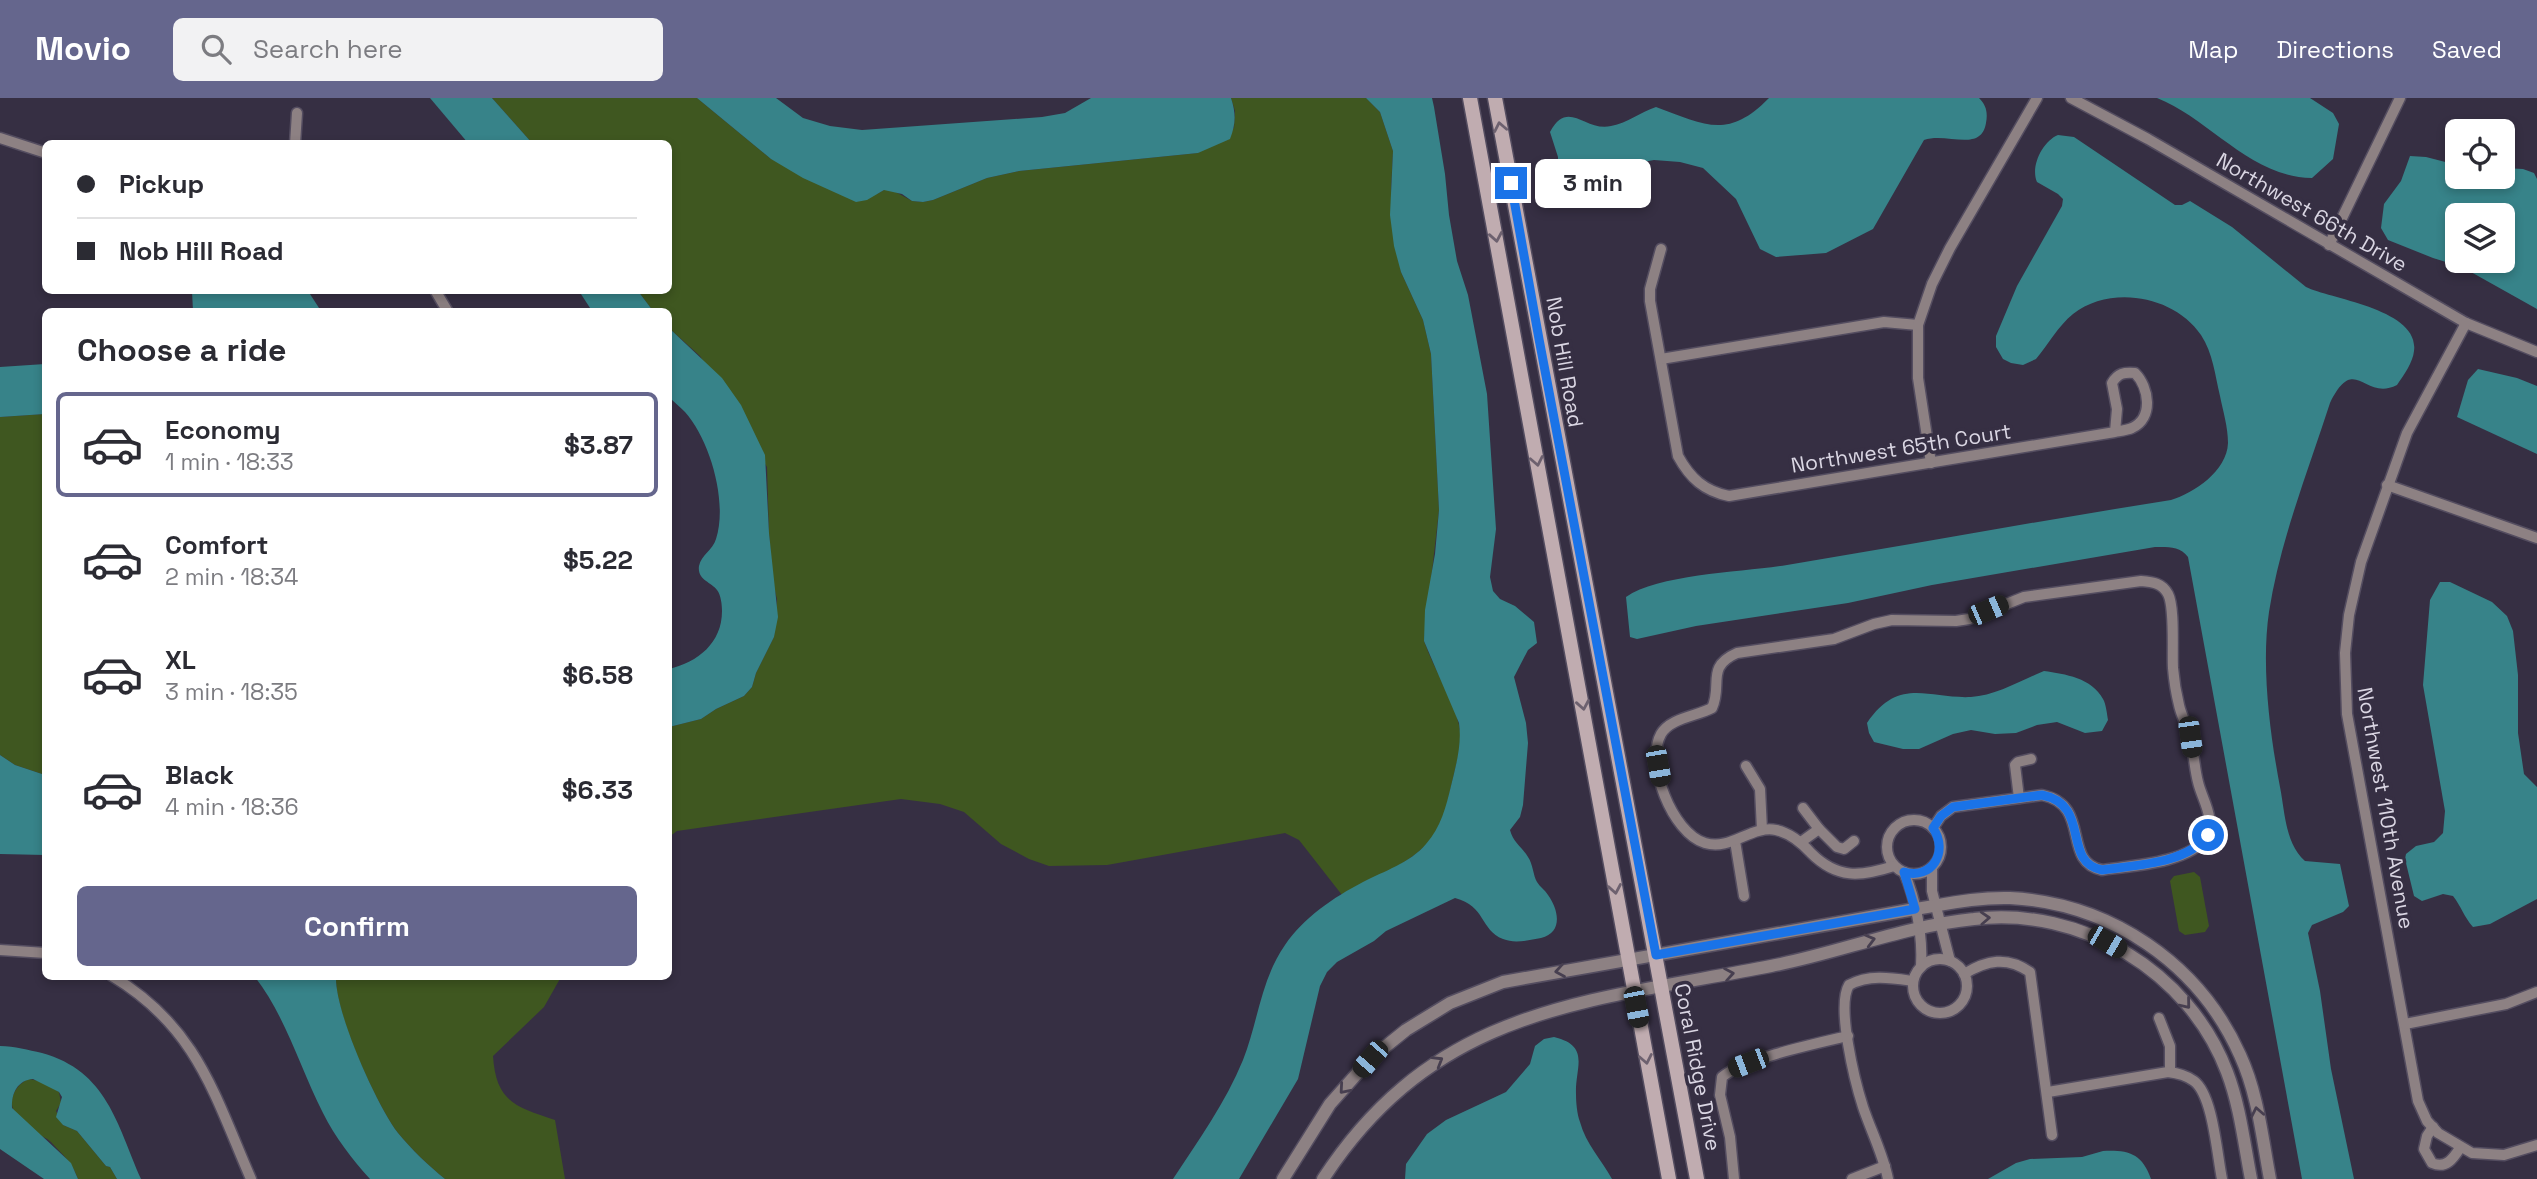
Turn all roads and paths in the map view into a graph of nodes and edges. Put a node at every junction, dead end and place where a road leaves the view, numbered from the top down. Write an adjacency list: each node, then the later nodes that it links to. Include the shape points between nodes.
1 (1470, 98): 41 (main road, one-way to 41)
2 (1495, 98): 20 (main road, Nob Hill Road, one-way to 2)
3 (2037, 98): 13 (street, via 1950,248)
4 (2071, 98): 10 (street, Northwest 66th Drive)
5 (2400, 98): 10 (street)
6 (297, 113): 8 (street)
7 (0, 138): 9 (street)
8 (295, 140)
9 (42, 152)
10 (2329, 245): 12 (street, Northwest 66th Drive)
11 (1661, 249): 15 (street, via 1650,289)
12 (2466, 323): 14 (street, Northwest 66th Drive); 18 (street, Northwest 110th Avenue, via 2418,408)
13 (1918, 325): 15 (street, via 1884,322); 17 (street, via 1918,377)
14 (2537, 352)
15 (1661, 359): 17 (street, Northwest 65th Court, via 1678,456 1706,489 1728,496)
16 (2115, 432): 16 (street, Northwest 65th Court, via 2132,429 2146,413 2142,380 2135,373 2125,372 2112,383); 17 (street, Northwest 65th Court)
17 (1931, 463)
18 (2387, 485): 19 (street); 51 (street, Northwest 110th Avenue, via 2349,615 2345,686)
19 (2537, 538)
20 (1594, 633): 40 (main road, Coral Ridge Drive)
21 (2031, 759): 23 (street, via 2015,765)
22 (1746, 766): 27 (street, via 1760,789)
23 (2019, 798): 25 (street, via 1953,807); 28 (street, via 2042,795 2064,804 2084,861 2091,868 2102,870 2187,853 2208,835 2208,807 2179,708 2170,597 2163,587 2141,581 2047,593 2007,602 1969,619 1892,620 1834,639 1726,658 1715,677 1712,708 1670,724 1657,746 1669,810 1693,839 1722,845)
24 (1803, 808): 26 (street)
25 (1933, 828): 31 (street, via 1941,844); 32 (street, via 1910,820 1895,827 1887,842 1889,859)
26 (1819, 829): 29 (street, via 1837,847 1844,849); 30 (street)
27 (1762, 830): 28 (street); 30 (street, via 1778,831)
28 (1735, 841): 33 (street)
29 (1854, 841)
30 (1801, 842): 32 (street, via 1833,870 1849,875)
31 (1932, 867): 32 (street, via 1917,874); 34 (street)
32 (1899, 869): 35 (street)
33 (1744, 896)
34 (1936, 906): 35 (street); 36 (street); 70 (street, one-way to 34, via 2255,1097 2240,1055 2202,993 2165,956 2121,927 2045,901 2007,898)
35 (1915, 909): 37 (street); 40 (street)
36 (1941, 924): 37 (street); 42 (street); 69 (street, one-way to 69, via 1974,918 2046,921 2107,942 2162,977 2184,1000 2217,1050 2236,1102)
37 (1918, 929): 43 (street); 47 (street, one-way to 37, via 1774,966)
38 (0, 950): 39 (street)
39 (42, 953)
40 (1656, 955): 41 (street); 47 (main road, Coral Ridge Drive)
41 (1627, 959): 48 (main road); 61 (street, one-way to 61, via 1503,982 1450,1003 1406,1030 1370,1059 1330,1104)
42 (1950, 961): 43 (street, via 1935,960); 44 (street)
43 (1921, 967): 46 (street)
44 (1964, 974): 46 (street, via 1967,983 1962,1001 1938,1014 1915,999); 54 (street, via 2001,960 2030,972)
45 (119, 980): 60 (street, via 183,1037 200,1063)
46 (1913, 981): 52 (street, via 1880,977 1849,985 1844,1006)
47 (1661, 986): 48 (street); 64 (main road, Coral Ridge Drive)
48 (1633, 991): 62 (street, one-way to 48, via 1362,1126 1430,1065 1516,1021); 63 (main road, one-way to 63)
49 (2537, 992): 51 (street, via 2507,1004)
50 (2159, 1018): 53 (street, via 2170,1046)
51 (2405, 1024): 55 (street, Northwest 110th Avenue, via 2418,1101)
52 (1848, 1036): 59 (street, via 1863,1107); 65 (street, via 1748,1063 1722,1077 1720,1095)
53 (2170, 1072): 54 (street); 68 (street, via 2202,1089)
54 (2048, 1092): 56 (street)
55 (2433, 1127): 58 (street, Northwest 110th Avenue); 58 (street, via 2424,1149 2432,1163 2449,1162)
56 (2052, 1135)
57 (2537, 1144): 58 (street, via 2504,1155 2486,1155)
58 (2455, 1145)
59 (1885, 1166): 66 (street); 67 (street)
60 (251, 1179)
61 (1283, 1179)
62 (1323, 1179)
63 (1669, 1179)
64 (1697, 1179)
65 (1734, 1179)
66 (1852, 1179)
67 (1888, 1179)
68 (2222, 1179)
69 (2251, 1179)
70 (2270, 1179)

